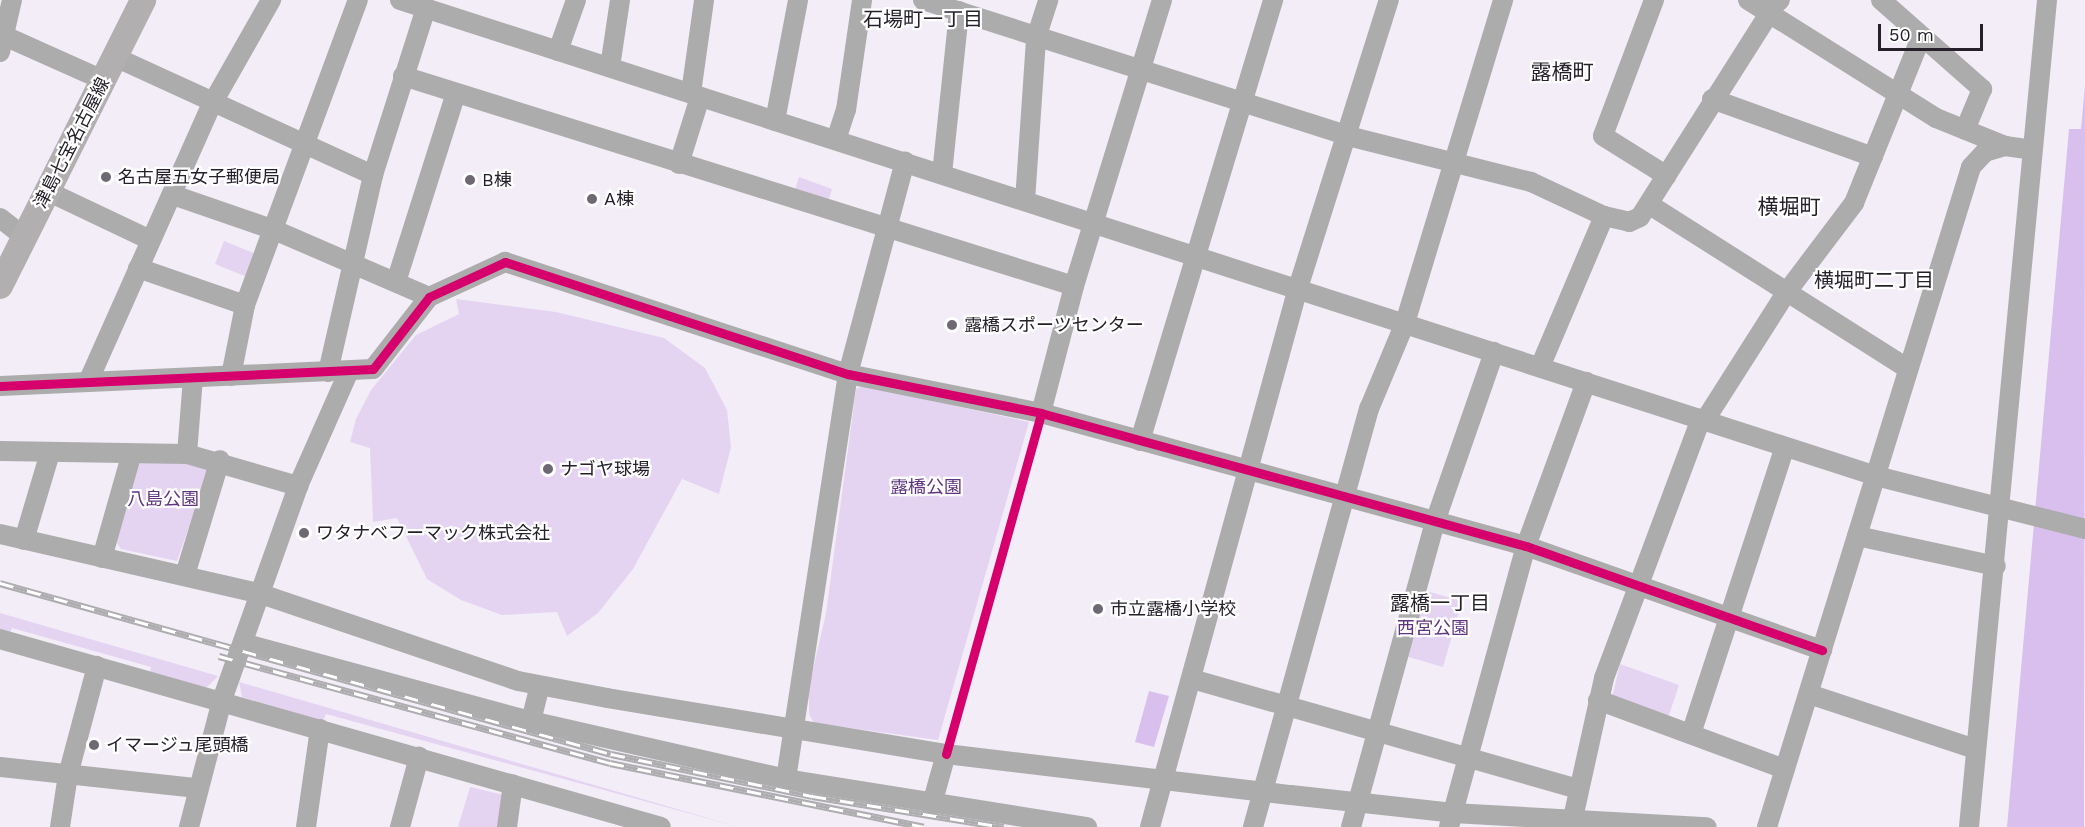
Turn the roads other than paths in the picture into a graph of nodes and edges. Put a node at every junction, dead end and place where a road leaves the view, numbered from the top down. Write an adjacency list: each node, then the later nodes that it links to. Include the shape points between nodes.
1 (12, 0): 27 (street)
2 (143, 0): 29 (main road, 津島七宝名古屋線)
3 (271, 0): 39 (street)
4 (358, 0): 44 (street)
5 (400, 0): 22 (street)
6 (576, 0): 28 (street)
7 (620, 0): 30 (street)
8 (704, 0): 36 (street)
9 (798, 0): 40 (street)
10 (862, 0): 43 (street)
11 (923, 0): 24 (street)
12 (1048, 0): 26 (street)
13 (1162, 0): 31 (street)
14 (1273, 0): 38 (street)
15 (1389, 0): 42 (street)
16 (1503, 0): 50 (street)
17 (1654, 0): 53 (street, via 1603,136)
18 (1748, 0): 23 (street)
19 (1881, 0): 25 (street)
20 (2047, 0): 46 (street)
21 (449, 7): 22 (street); 28 (street)
22 (426, 8): 32 (street)
23 (1771, 9): 35 (street); 37 (street)
24 (959, 11): 26 (street); 51 (street)
25 (1921, 36): 35 (street); 41 (street, via 1982,89)
26 (1036, 38): 31 (street); 56 (street)
27 (2, 41): 33 (street)
28 (558, 51): 30 (street)
29 (115, 57): 33 (main road, 津島七宝名古屋線); 39 (street)
30 (610, 67): 36 (street)
31 (1140, 71): 38 (street); 60 (street)
32 (403, 76): 34 (street); 52 (street)
33 (103, 81): 54 (main road, 津島七宝名古屋線)
34 (456, 93): 49 (street); 68 (street)
35 (1897, 94): 41 (street); 47 (street)
36 (696, 95): 40 (street); 49 (street)
37 (1712, 99): 47 (street); 53 (street)
38 (1241, 102): 42 (street); 65 (street)
39 (212, 104): 44 (street); 55 (street)
40 (775, 121): 43 (street)
41 (1965, 130): 45 (street)
42 (1348, 136): 50 (street); 71 (street)
43 (836, 140): 48 (street)
44 (303, 143): 52 (street); 61 (street)
45 (2006, 146): 46 (street); 78 (street, via 1985,152 1971,167)
46 (2032, 150): 100 (street)
47 (1873, 157): 72 (street, via 1854,203)
48 (905, 162): 51 (street); 62 (street)
49 (680, 164): 62 (street)
50 (1450, 165): 58 (street, via 1531,182); 75 (street)
51 (942, 174): 56 (street)
52 (373, 175): 66 (street)
53 (1667, 176): 57 (street)
54 (47, 191): 63 (main road, 津島七宝名古屋線); 64 (street)
55 (173, 195): 61 (street); 64 (street)
56 (1025, 201): 60 (street)
57 (1650, 205): 58 (street, via 1629,222); 72 (street)
58 (1604, 216): 77 (street)
59 (0, 218): 63 (street)
60 (1093, 223): 65 (street); 70 (street)
61 (272, 230): 66 (street); 74 (street)
62 (885, 231): 70 (street); 81 (street)
63 (24, 237): 69 (main road, 津島七宝名古屋線)
64 (150, 240): 67 (street)
65 (1194, 255): 71 (street); 89 (street)
66 (351, 263): 68 (street); 80 (street)
67 (138, 267): 74 (street); 84 (street)
68 (396, 282): 73 (street)
69 (0, 286)
70 (1074, 286): 87 (street)
71 (1298, 288): 75 (street); 96 (street)
72 (1786, 294): 78 (street); 88 (street)
73 (429, 297): 79 (street, via 373,369); 81 (street, via 505,262)
74 (244, 305): 82 (street)
75 (1405, 323): 76 (street); 99 (street, via 1369,409)
76 (1494, 352): 77 (street); 101 (street)
77 (1540, 367): 85 (street)
78 (1908, 369): 97 (street)
79 (349, 370): 80 (street); 98 (street)
80 (328, 372): 82 (street)
81 (848, 374): 87 (street); 125 (street, via 817,602)
82 (231, 376): 83 (street)
83 (193, 378): 84 (street); 93 (street)
84 (88, 382): 86 (street)
85 (1586, 382): 88 (street); 106 (street)
86 (0, 386)
87 (1041, 413): 89 (street)
88 (1703, 419): 90 (street); 110 (street)
89 (1140, 441): 96 (street)
90 (1785, 447): 97 (street); 112 (street)
91 (0, 451): 92 (street)
92 (50, 453): 94 (street); 105 (street)
93 (186, 454): 94 (street); 95 (street)
94 (131, 456): 107 (street)
95 (220, 460): 98 (street); 109 (street)
96 (1247, 469): 99 (street); 117 (street)
97 (1876, 476): 100 (street); 104 (street)
98 (298, 486): 111 (street)
99 (1343, 496): 101 (street); 122 (street)
100 (2002, 507): 102 (street); 108 (street)
101 (1436, 519): 106 (street); 126 (street)
102 (2085, 529)
103 (0, 534): 105 (street)
104 (1857, 536): 108 (street); 115 (street)
105 (24, 540): 107 (street)
106 (1526, 546): 110 (street); 131 (street)
107 (102, 558): 109 (street)
108 (1996, 566): 128 (street)
109 (185, 575): 111 (street)
110 (1639, 585): 112 (street); 121 (street)
111 (261, 594): 114 (street); 118 (street)
112 (1729, 616): 115 (street); 127 (street)
113 (0, 639): 116 (street)
114 (243, 643): 120 (street); 123 (street)
115 (1822, 650): 119 (street)
116 (97, 666): 120 (street); 134 (street)
117 (1192, 679): 122 (street); 135 (street)
118 (540, 686): 123 (street); 125 (street)
119 (1809, 694): 128 (street); 133 (street)
120 (222, 700): 124 (street); 138 (street)
121 (1598, 700): 127 (street); 139 (street)
122 (1288, 706): 126 (street); 140 (street)
123 (531, 720): 136 (street)
124 (320, 729): 130 (street); 148 (street)
125 (794, 730): 129 (street); 136 (street)
126 (1377, 732): 131 (street); 141 (street)
127 (1691, 734): 133 (street)
128 (1976, 749): 158 (street)
129 (946, 754): 135 (street); 142 (street)
130 (419, 757): 137 (street); 149 (street)
131 (1468, 758): 139 (street); 144 (street)
132 (0, 767): 134 (street)
133 (1785, 769): 157 (street)
134 (68, 775): 138 (street); 146 (street)
135 (1163, 778): 140 (street); 153 (street)
136 (786, 779): 142 (street)
137 (513, 784): 143 (street); 150 (street)
138 (195, 788): 147 (street)
139 (1577, 789): 145 (street)
140 (1263, 791): 141 (street); 154 (street)
141 (1356, 802): 144 (street); 155 (street)
142 (932, 804): 152 (street)
143 (610, 820): 151 (street)
144 (1451, 820): 145 (street)
145 (1571, 824): 156 (street)
146 (60, 827)
147 (189, 827)
148 (306, 827)
149 (400, 827)
150 (507, 827)
151 (661, 827)
152 (1087, 827)
153 (1150, 827)
154 (1253, 827)
155 (1351, 827)
156 (1707, 827)
157 (1767, 827)
158 (1969, 827)

